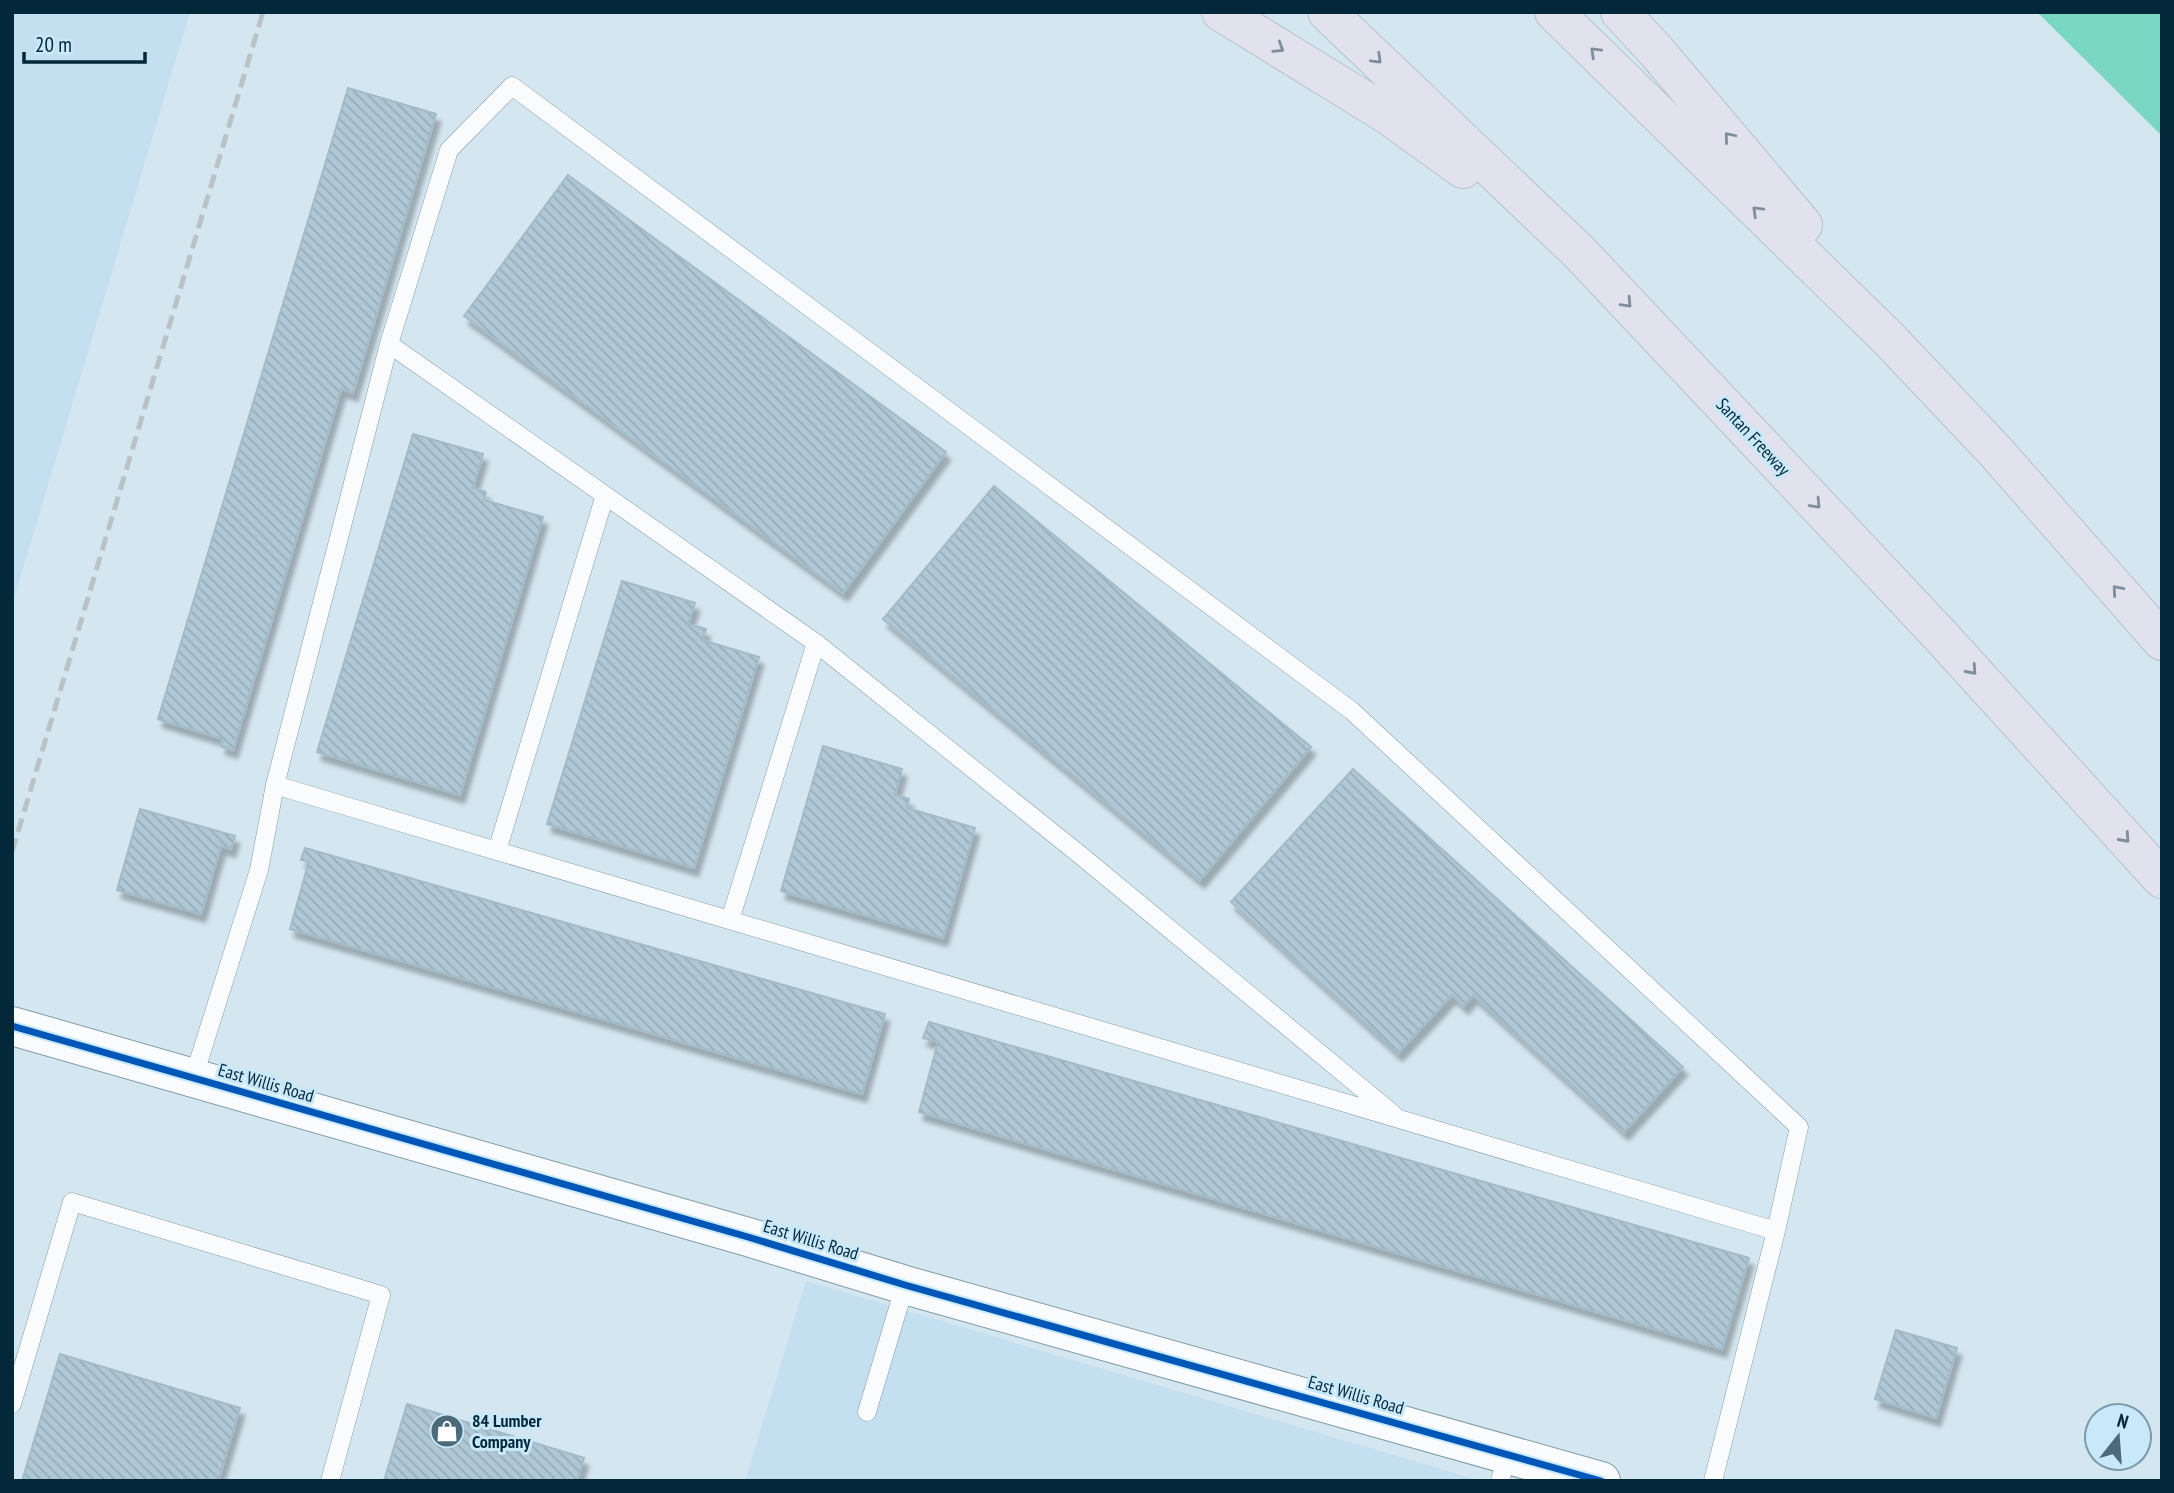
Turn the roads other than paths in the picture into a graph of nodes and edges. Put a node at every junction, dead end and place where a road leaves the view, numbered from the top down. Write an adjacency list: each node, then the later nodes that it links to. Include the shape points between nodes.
1 (1221, 12): 5 (highway, one-way to 5, via 1388,115)
2 (1327, 12): 5 (highway, Santan Freeway, one-way to 5)
3 (1554, 12): 7 (highway, one-way to 3, via 1888,338)
4 (1620, 12): 7 (highway, one-way to 4)
5 (1580, 253): 13 (highway, Santan Freeway, one-way to 13)
6 (389, 344): 8 (lane); 11 (lane); 18 (lane, via 449,150 512,86 1352,711 1799,1127)
7 (1995, 451): 9 (highway, one-way to 7)
8 (605, 495): 10 (lane); 12 (lane)
9 (2162, 641)
10 (816, 643): 14 (lane); 17 (lane)
11 (275, 785): 12 (lane); 16 (lane, via 259,870)
12 (497, 851): 14 (lane)
13 (2162, 878)
14 (730, 920): 17 (lane)
15 (12, 1026): 16 (street, East Willis Road)
16 (193, 1079): 19 (street, East Willis Road)
17 (1398, 1118): 18 (lane)
18 (1776, 1231): 25 (lane)
19 (905, 1285): 21 (lane); 22 (street, East Willis Road)
20 (12, 1404): 23 (lane, via 72,1202 381,1295)
21 (867, 1412)
22 (1503, 1467): 24 (street, East Willis Road)
23 (330, 1481)
24 (1601, 1481)
25 (1713, 1481)

